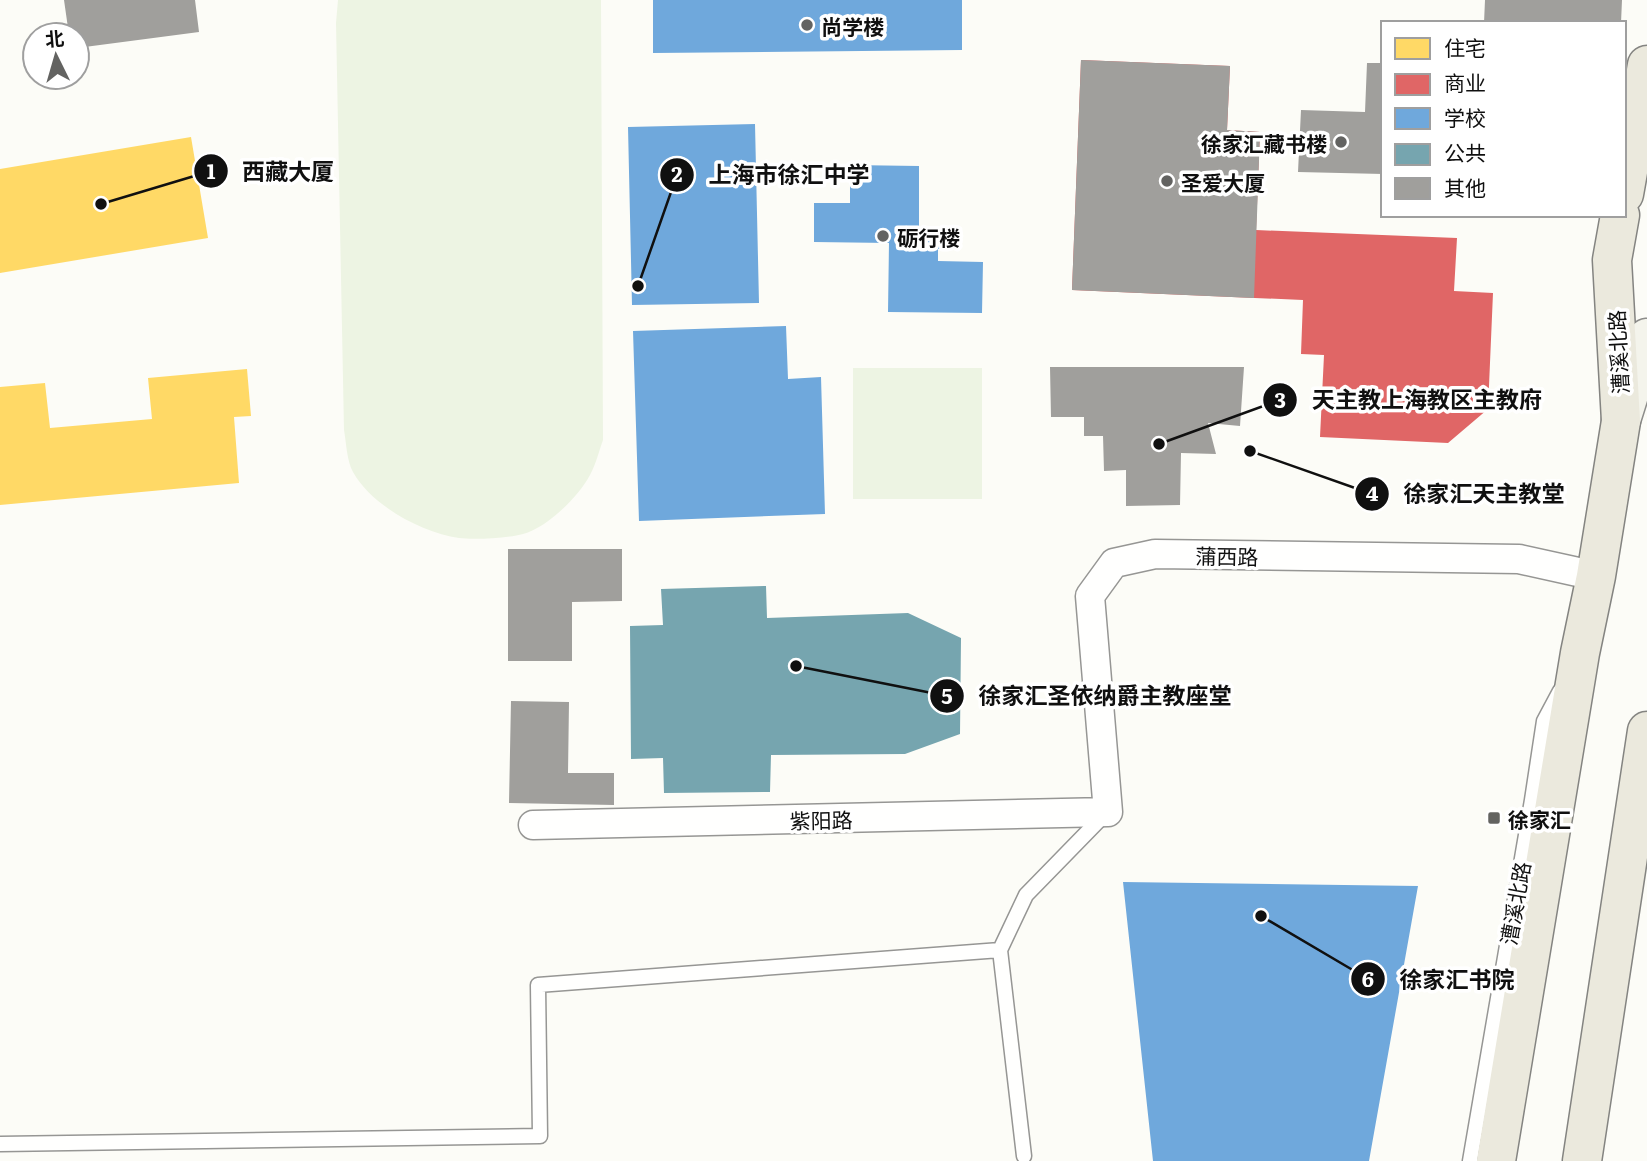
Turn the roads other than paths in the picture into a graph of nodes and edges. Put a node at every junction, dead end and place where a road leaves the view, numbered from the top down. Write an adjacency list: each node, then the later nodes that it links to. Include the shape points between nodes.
1 (1647, 65): 2 (main road)
2 (1626, 183)
3 (1620, 217): 5 (main road, 漕溪北路, via 1612,260)
4 (1647, 338): 5 (main road)
5 (1621, 421): 6 (main road, 漕溪北路)
6 (1597, 576): 7 (main road, 漕溪北路); 9 (street, 蒲西路, via 1519,559 1155,554 1114,564 1090,596)
7 (1580, 653): 14 (lane, 漕溪北路, via 1544,721); 15 (main road, 漕溪北路)
8 (1647, 731): 16 (main road)
9 (1108, 812): 10 (street, 紫阳路); 11 (lane, via 1026,895)
10 (533, 825)
11 (1000, 950): 12 (lane, via 538,985 540,1136); 13 (lane)
12 (0, 1144)
13 (1024, 1156)
14 (1471, 1161)
15 (1496, 1161)
16 (1582, 1161)

